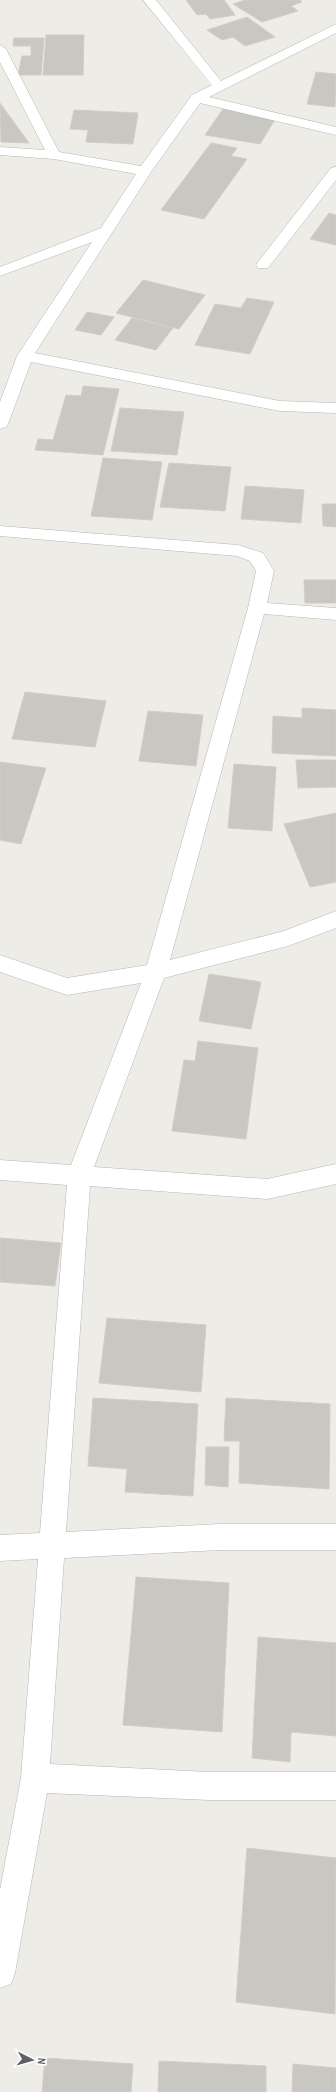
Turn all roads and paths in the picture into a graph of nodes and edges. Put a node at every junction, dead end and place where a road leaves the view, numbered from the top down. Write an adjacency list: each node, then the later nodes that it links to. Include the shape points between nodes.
1 (149, 0): 4 (street)
2 (336, 28): 4 (street)
3 (0, 48): 8 (street)
4 (219, 86): 5 (street)
5 (197, 98): 6 (street); 9 (street)
6 (336, 131)
7 (0, 151): 8 (street)
8 (54, 155): 9 (street)
9 (145, 171): 11 (street)
10 (336, 171): 12 (street)
11 (106, 231): 13 (street); 14 (street)
12 (264, 265)
13 (0, 272)
14 (26, 356): 15 (street, via 280,406); 16 (street)
15 (336, 408)
16 (0, 424)
17 (0, 530): 18 (street, via 238,551 257,557 265,571)
18 (257, 608): 19 (street); 22 (street)
19 (336, 614)
20 (336, 919): 22 (street, via 288,938)
21 (0, 963): 22 (street, via 67,987)
22 (156, 972): 25 (street)
23 (0, 1170): 25 (street)
24 (336, 1174): 25 (street, via 267,1189)
25 (79, 1175): 27 (street)
26 (336, 1537): 27 (street, via 220,1537)
27 (50, 1546): 28 (street); 29 (street)
28 (0, 1548)
29 (34, 1778): 30 (street, via 209,1786); 31 (street)
30 (336, 1786)
31 (0, 1973)

